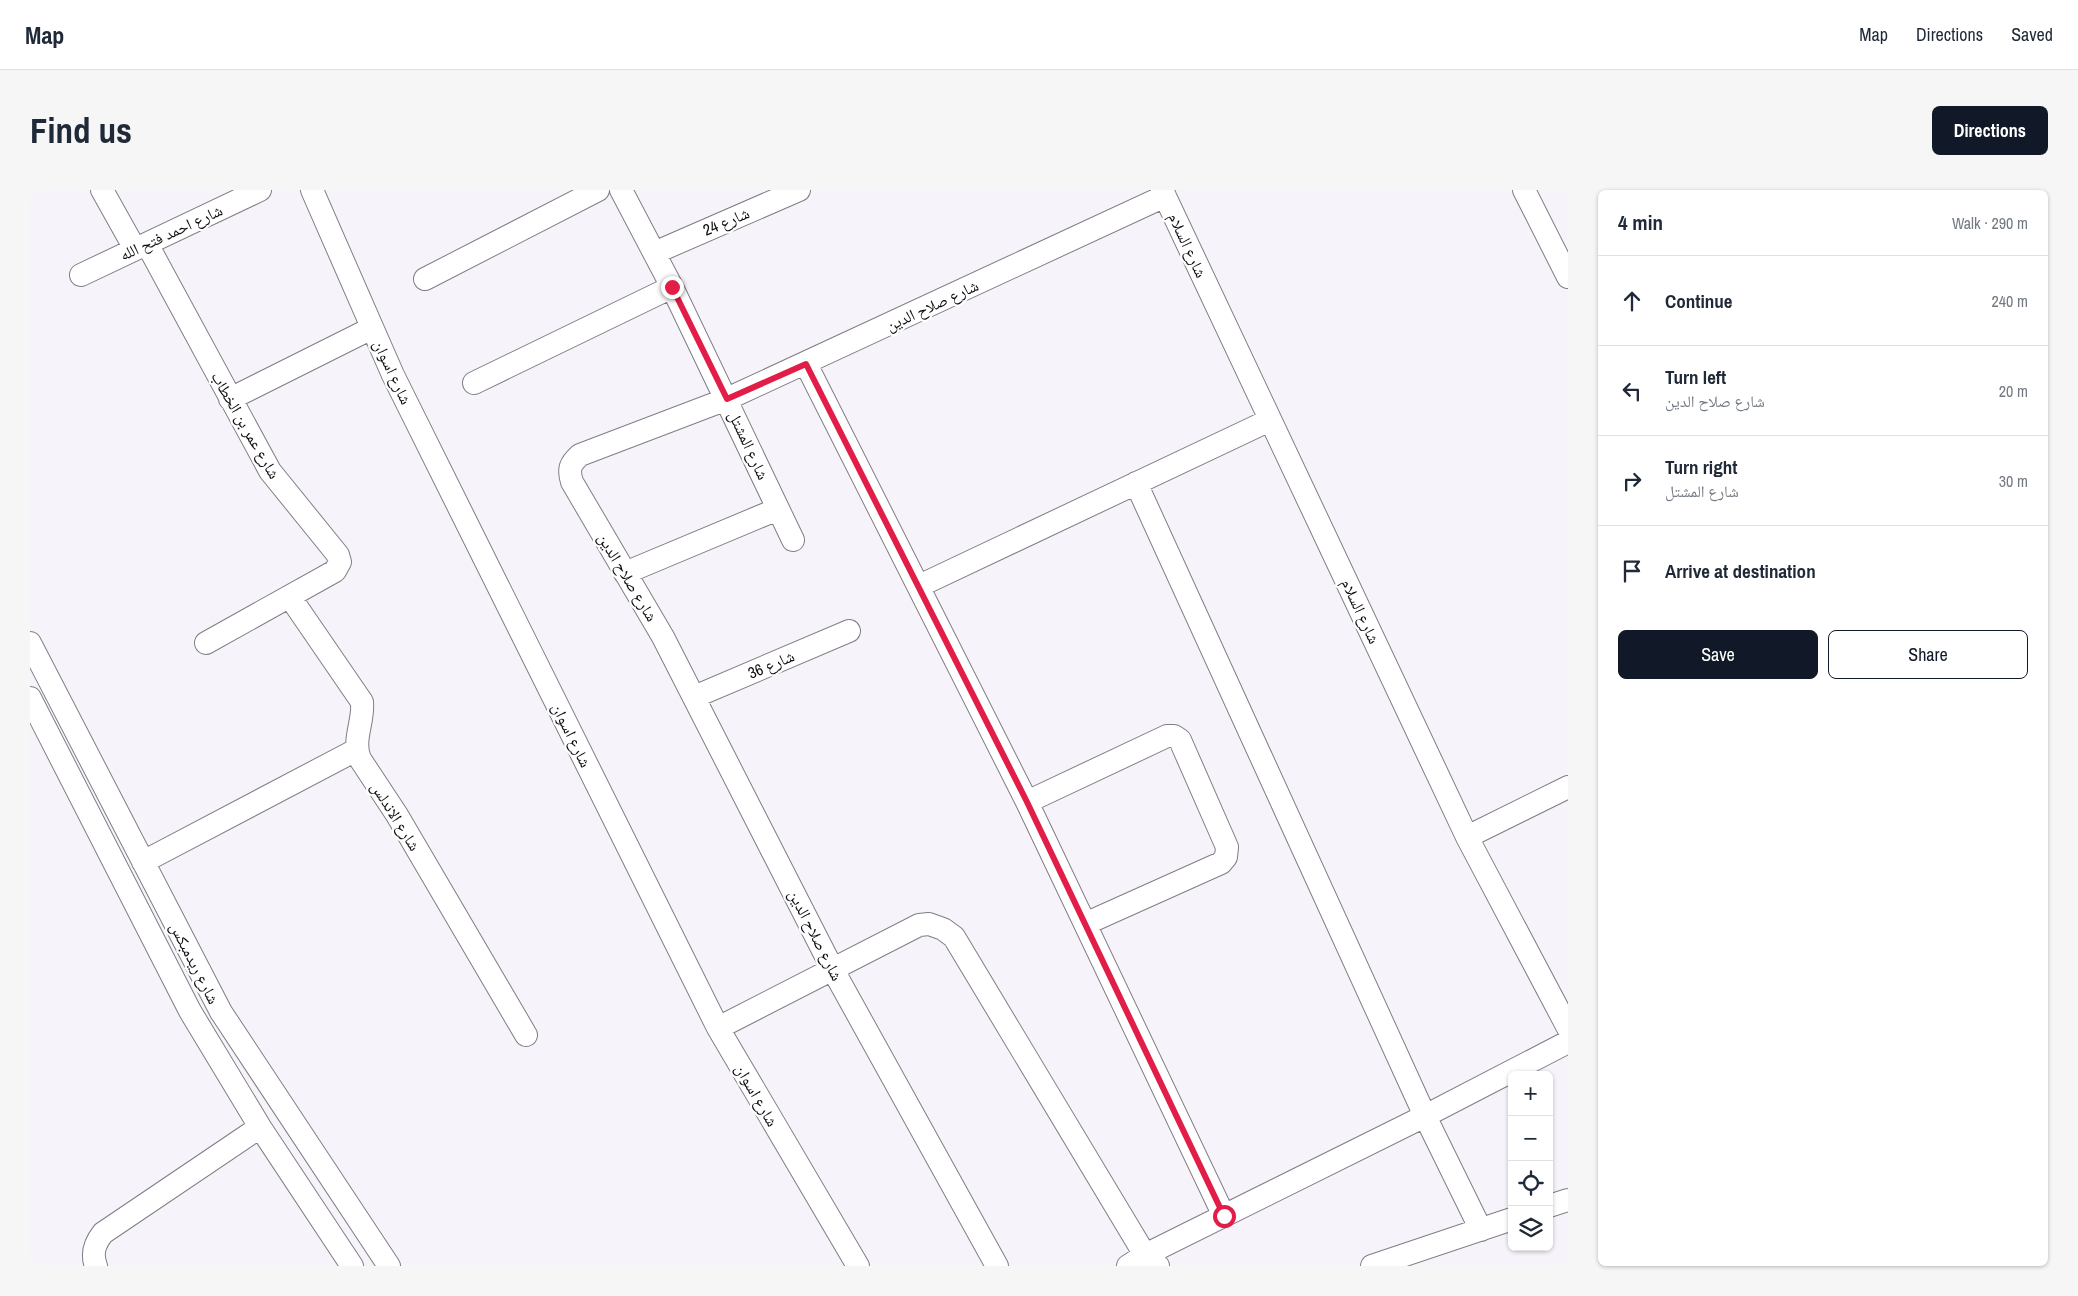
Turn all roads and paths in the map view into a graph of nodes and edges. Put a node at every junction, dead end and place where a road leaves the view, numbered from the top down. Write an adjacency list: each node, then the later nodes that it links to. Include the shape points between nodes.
1 (102, 190): 9 (street)
2 (260, 190): 9 (street, شارع احمد فتح الله)
3 (312, 190): 15 (street, شارع اسوان)
4 (598, 190): 13 (street)
5 (621, 190): 10 (street, شارع المشتل)
6 (798, 190): 10 (street, شارع 24)
7 (1524, 190): 12 (street)
8 (1164, 193): 16 (street, شارع صلاح الدين); 20 (street, شارع السلام)
9 (141, 246): 11 (street, شارع احمد فتح الله); 18 (street, شارع عمر بن الخطاب)
10 (654, 253): 14 (street, شارع المشتل)
11 (82, 275)
12 (1568, 277)
13 (425, 280)
14 (672, 287): 17 (street); 19 (street, شارع المشتل)
15 (372, 328): 18 (street); 40 (street, شارع اسوان)
16 (806, 364): 19 (street, شارع صلاح الدين); 25 (street)
17 (474, 383)
18 (230, 399): 26 (street, شارع عمر بن الخطاب, via 270,471 340,558 340,565 335,570)
19 (727, 399): 22 (street, شارع المشتل); 24 (street, شارع صلاح الدين, via 580,455 571,463 572,482)
20 (1270, 420): 21 (street); 36 (street, شارع السلام)
21 (1136, 483): 25 (street); 44 (street)
22 (778, 509): 23 (street, شارع المشتل); 24 (street)
23 (793, 540)
24 (625, 573): 30 (street, شارع صلاح الدين)
25 (919, 586): 35 (street)
26 (290, 597): 29 (street, شارع عمر بن الخطاب); 33 (street, via 362,702)
27 (849, 631): 30 (street, شارع 36)
28 (30, 643): 37 (street, شارع ريدمبكس)
29 (206, 643)
30 (694, 697): 39 (street, شارع صلاح الدين)
31 (30, 698): 32 (street, شارع ريدمبكس)
32 (37, 729): 45 (street, شارع ريدمبكس, via 190,1011)
33 (356, 750): 37 (street); 42 (street, شارع الاندلس)
34 (1568, 787): 36 (street)
35 (1027, 802): 38 (street); 38 (street, via 1167,736 1180,740 1227,847 1226,857 1221,864)
36 (1467, 837): 41 (street, شارع السلام)
37 (144, 862): 54 (street, شارع ريدمبكس, via 221,1012)
38 (1085, 924): 48 (street)
39 (832, 968): 40 (street); 51 (street, via 919,924 943,929 954,937); 56 (street, شارع صلاح الدين)
40 (718, 1028): 55 (street, شارع اسوان)
41 (1568, 1028)
42 (526, 1035)
43 (1568, 1042): 44 (street)
44 (1426, 1116): 48 (street); 50 (street)
45 (260, 1127): 52 (street, via 103,1233 93,1251); 53 (street, شارع ريدمبكس)
46 (1568, 1200): 47 (street)
47 (1553, 1205)
48 (1224, 1216): 51 (street)
49 (1508, 1220): 50 (street)
50 (1481, 1230): 57 (street)
51 (1144, 1262)
52 (96, 1266)
53 (352, 1266)
54 (388, 1266)
55 (858, 1266)
56 (997, 1266)
57 (1372, 1266)

